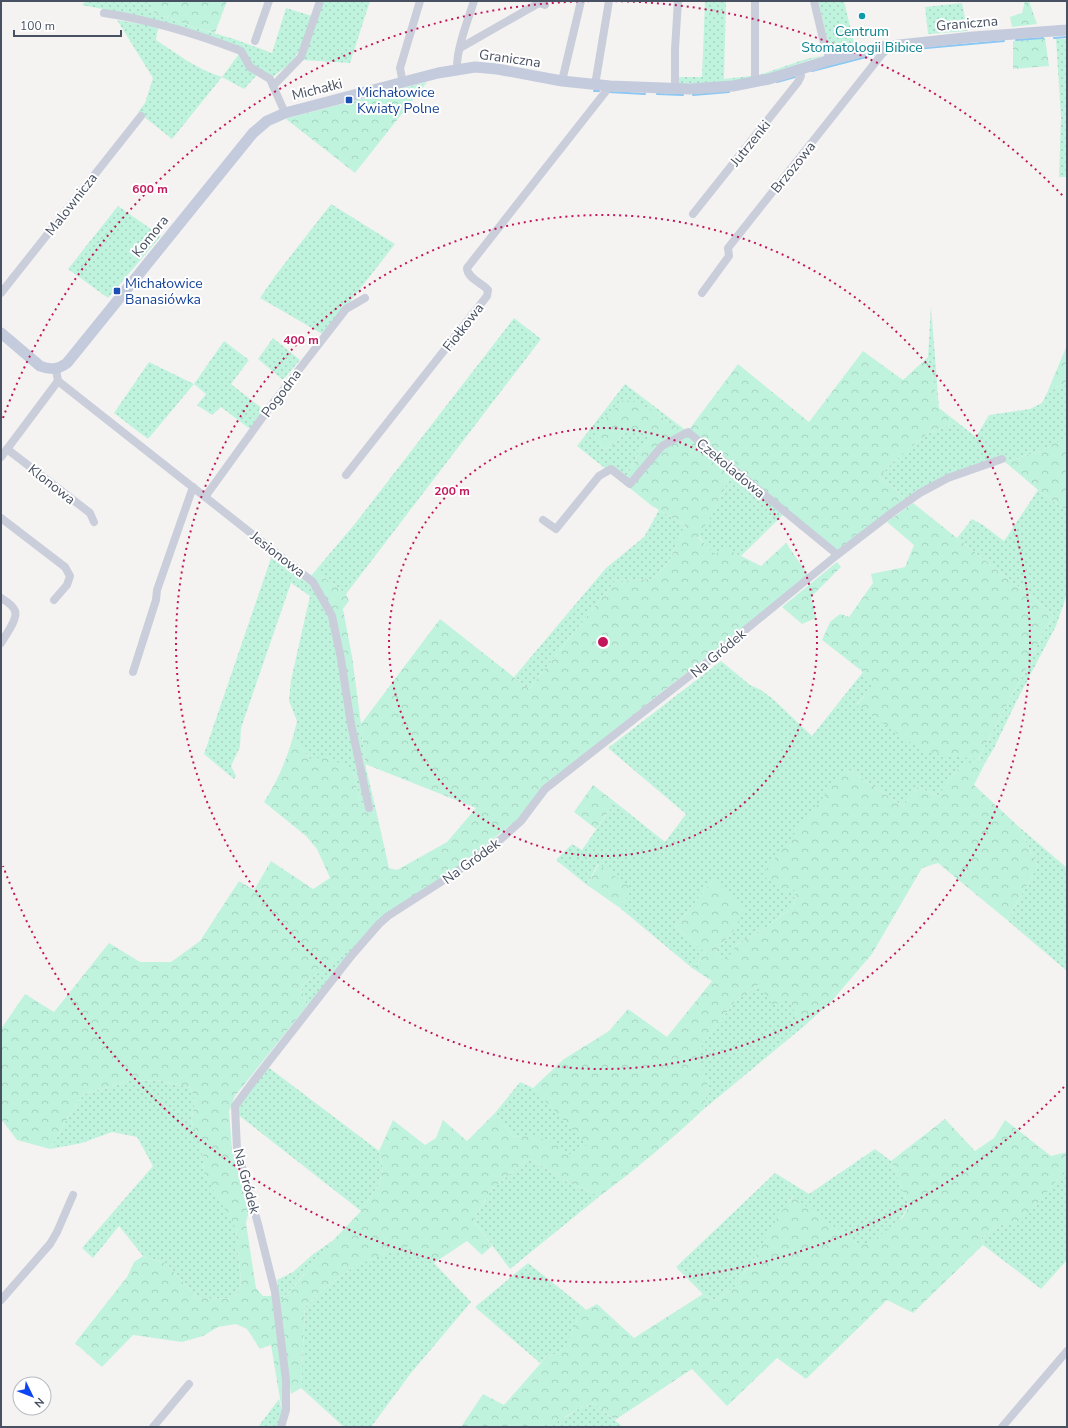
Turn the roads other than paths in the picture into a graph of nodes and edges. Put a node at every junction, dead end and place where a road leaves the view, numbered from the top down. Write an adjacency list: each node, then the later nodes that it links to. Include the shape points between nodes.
1 (269, 1): 13 (street)
2 (320, 1): 23 (street, via 301,58)
3 (420, 1): 21 (street, via 400,68)
4 (474, 1): 15 (street)
5 (581, 1): 19 (street)
6 (609, 1): 22 (street)
7 (678, 1): 25 (street)
8 (755, 1): 20 (street)
9 (814, 1): 16 (street)
10 (545, 5): 15 (street, via 539,3)
11 (104, 13): 23 (street, via 152,22 223,44 241,52 250,67 270,79)
12 (1067, 30): 14 (street, Graniczna)
13 (255, 41)
14 (892, 45): 16 (street, Graniczna); 30 (street, Brzozowa, via 882,54 728,248 729,256)
15 (460, 48): 17 (street)
16 (830, 60): 18 (street, Graniczna)
17 (457, 69): 19 (street, Graniczna, via 497,69); 21 (street, Graniczna)
18 (800, 69): 20 (street, Graniczna); 28 (street, Jutrzenki, via 801,76 798,82)
19 (562, 81): 22 (street, Graniczna)
20 (755, 82): 25 (street, Graniczna, via 733,86)
21 (403, 83): 26 (street, Michałki)
22 (595, 85): 24 (street, Graniczna)
23 (273, 86): 26 (street)
24 (610, 86): 25 (street, Graniczna); 38 (street, Fiołkowa, via 467,268 470,275 488,290 487,296)
25 (675, 89)
26 (285, 112): 33 (street, Komora, via 256,130 72,358)
27 (141, 116): 29 (street, Malownicza)
28 (693, 214)
29 (1, 293)
30 (702, 293)
31 (366, 298): 40 (street, Pogodna, via 346,309)
32 (1, 333): 33 (street, via 40,366)
33 (56, 369): 34 (street)
34 (58, 381): 35 (street); 39 (street, Jesionowa)
35 (7, 450): 36 (street); 43 (street, Klonowa, via 90,513)
36 (1, 457)
37 (1002, 459): 44 (street, Na Gródek, via 948,478 920,493)
38 (346, 475)
39 (193, 488): 40 (street, Jesionowa); 48 (street, via 157,590)
40 (205, 497): 49 (street, Jesionowa, via 313,582 332,616)
41 (1, 518): 46 (street, via 65,567 70,576 67,585)
42 (543, 520): 44 (street, Czekoladowa, via 556,529 599,476 611,469 630,484 662,446 688,432)
43 (94, 522)
44 (837, 555): 55 (street, Na Gródek, via 711,659 545,789 521,821 501,839 379,924 235,1106 237,1150 275,1292 286,1380 286,1410)
45 (1, 598): 47 (street, via 12,606 16,616)
46 (54, 600)
47 (1, 644)
48 (133, 672)
49 (369, 808)
50 (73, 1194): 51 (street, via 50,1244)
51 (1, 1300)
52 (1067, 1351): 56 (street)
53 (190, 1384): 54 (street)
54 (153, 1427)
55 (281, 1427)
56 (1002, 1427)

